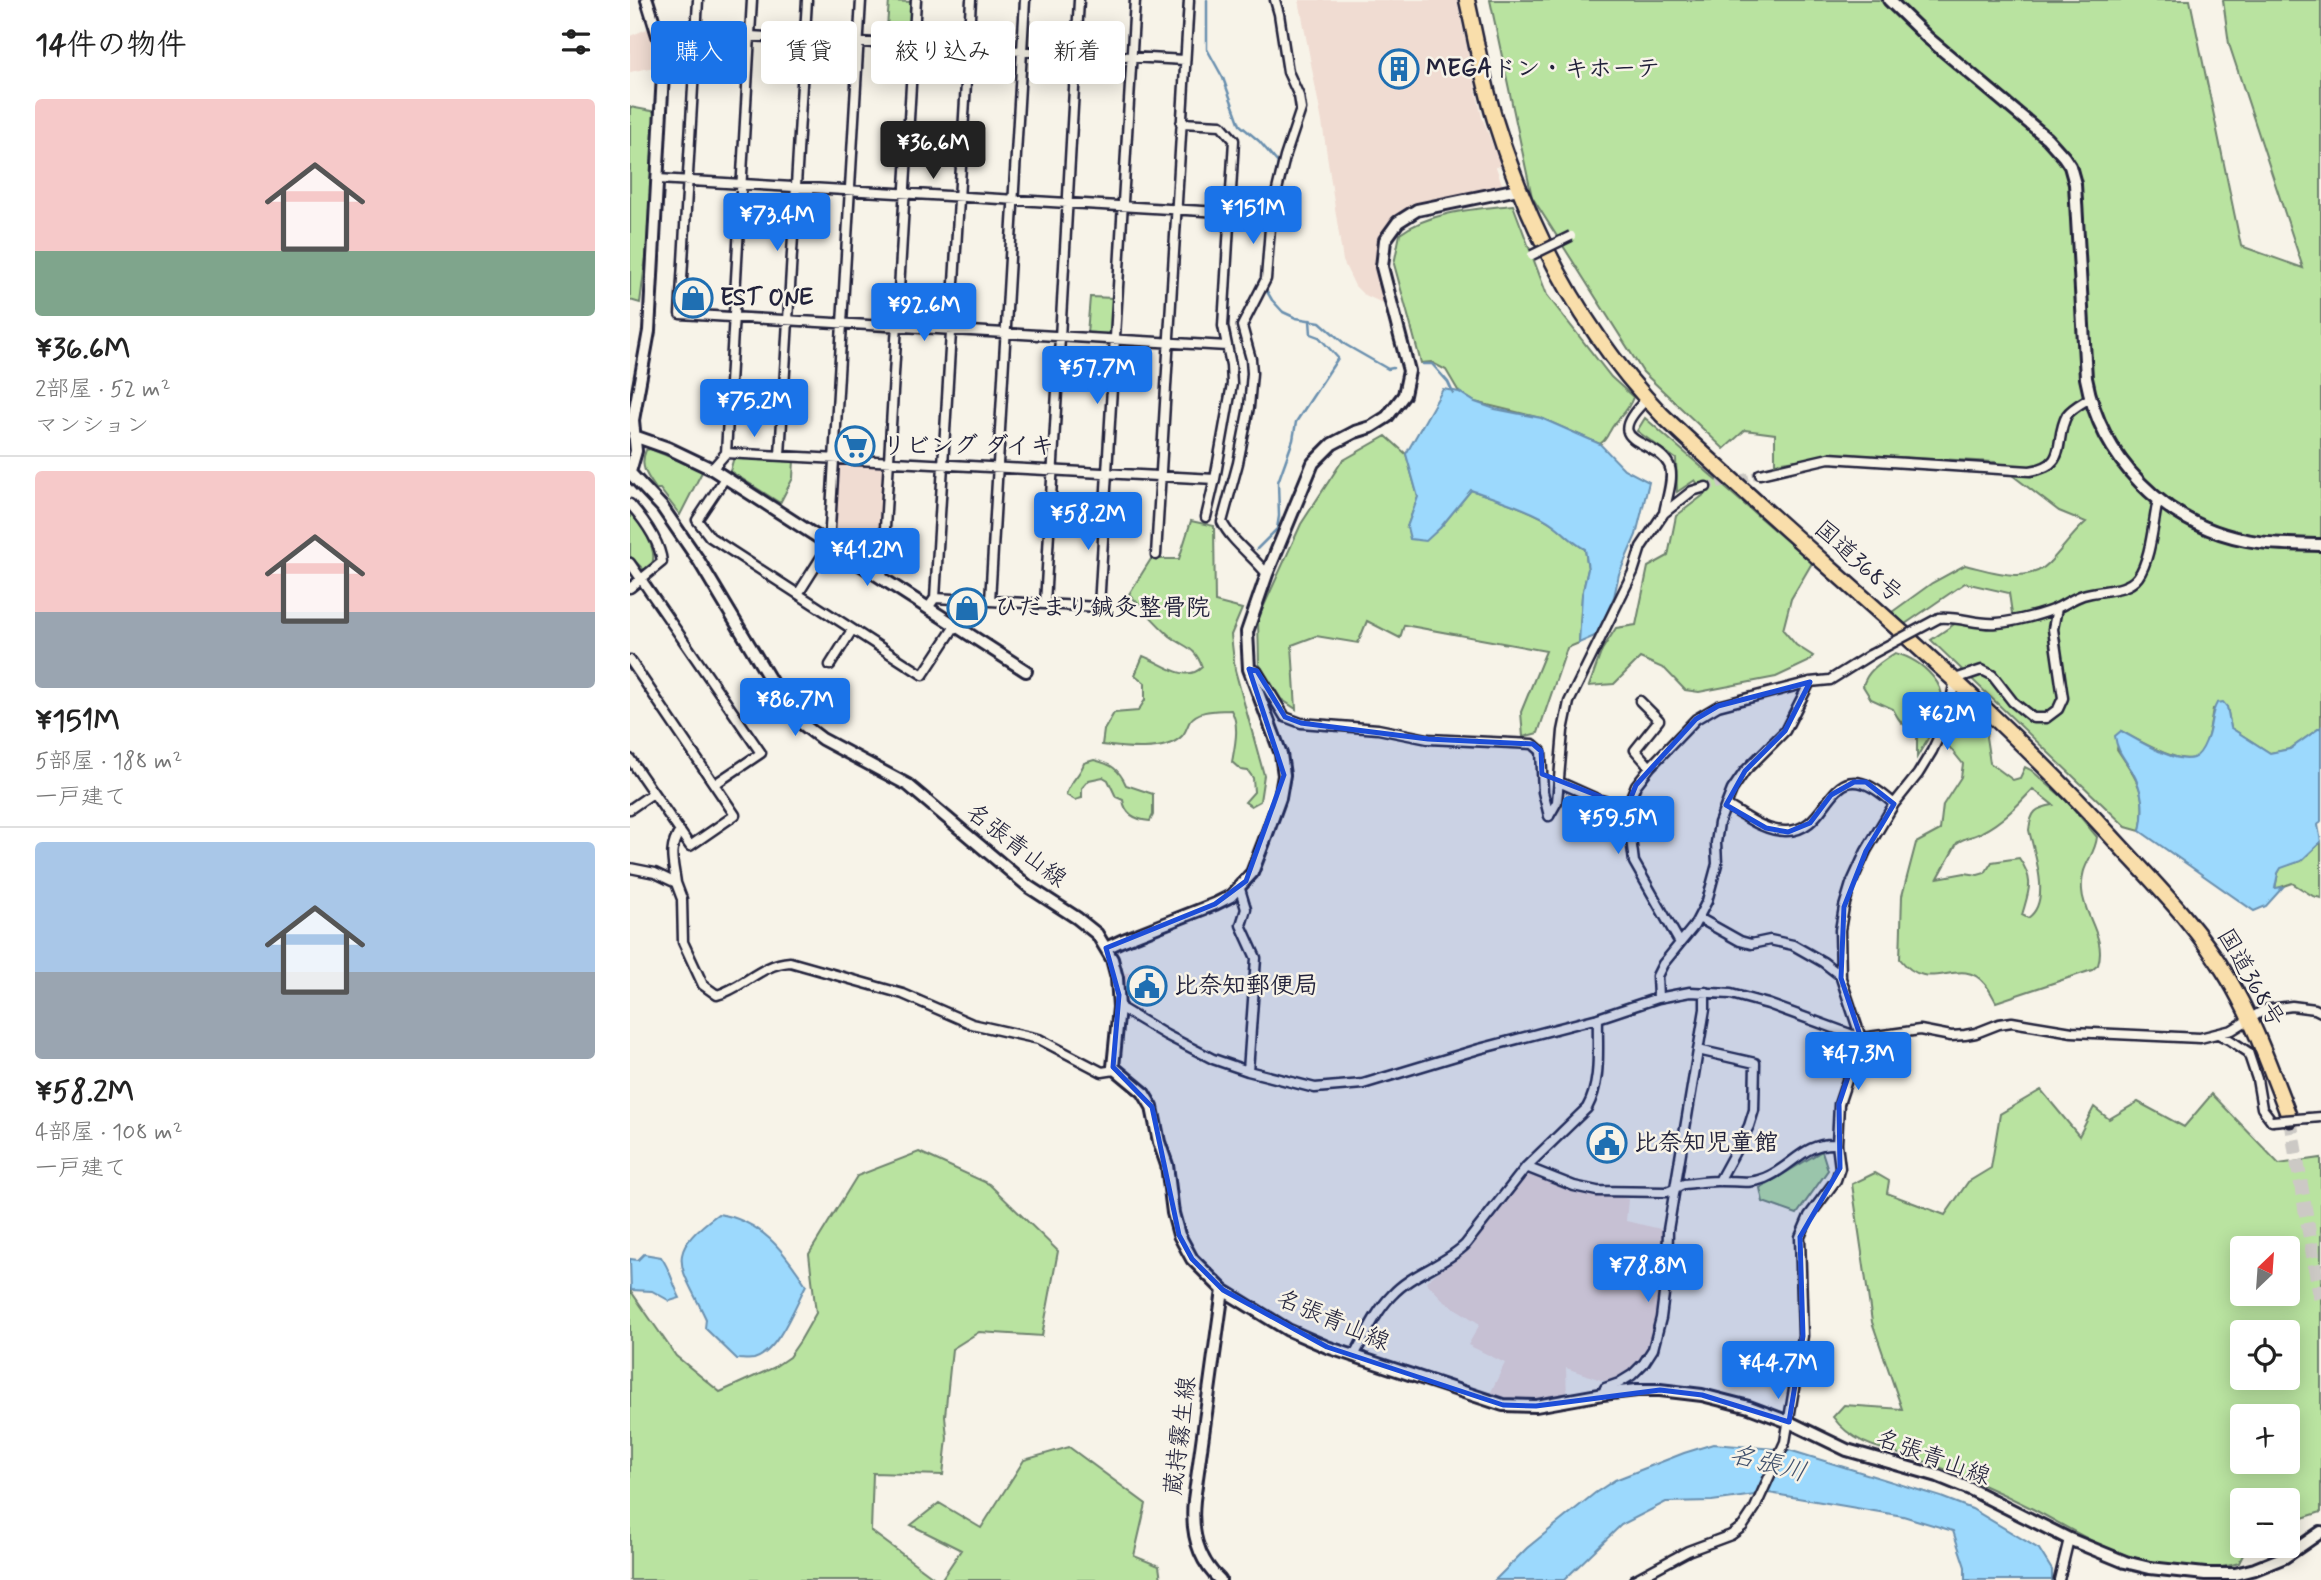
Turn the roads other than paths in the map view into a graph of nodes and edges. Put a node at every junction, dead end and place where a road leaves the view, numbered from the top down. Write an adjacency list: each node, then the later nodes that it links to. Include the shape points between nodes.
1 (648, 0): 37 (main road, via 664,55)
2 (698, 0): 15 (street)
3 (752, 0): 21 (street)
4 (807, 0): 16 (street)
5 (861, 0): 23 (street)
6 (916, 0): 17 (street)
7 (971, 0): 18 (street)
8 (1025, 0): 26 (street)
9 (1079, 0): 19 (street)
10 (1135, 0): 29 (street)
11 (1189, 0): 30 (street)
12 (1275, 0): 50 (street, via 1301,114)
13 (1467, 0): 41 (highway, 国道368号, via 1494,117)
14 (1889, 0): 63 (main road, via 2047,138 2070,166 2076,192)
15 (697, 21)
16 (806, 21)
17 (915, 21)
18 (969, 21)
19 (1078, 21)
20 (747, 35): 21 (street)
21 (750, 35): 22 (street); 39 (street)
22 (761, 36)
23 (858, 41): 24 (street); 42 (street)
24 (871, 42)
25 (1015, 51): 26 (street)
26 (1021, 51): 27 (street); 45 (street)
27 (1029, 51)
28 (1125, 57): 29 (street)
29 (1131, 57): 30 (street); 47 (street)
30 (1185, 60): 36 (street)
31 (693, 84): 38 (street)
32 (802, 84): 40 (street)
33 (912, 84): 43 (street)
34 (965, 84): 44 (street)
35 (1074, 84): 46 (street)
36 (1181, 123): 48 (street); 49 (street, via 1221,125 1234,141)
37 (658, 179): 38 (street); 65 (main road, via 649,331)
38 (688, 181): 39 (street); 53 (street, via 680,314)
39 (742, 184): 40 (street); 53 (street)
40 (796, 188): 42 (street); 54 (street)
41 (1518, 188): 64 (highway, 国道368号, via 1563,284 1601,343); 89 (main road, via 1417,210 1389,233 1382,267 1407,360 1404,395 1387,417 1332,444 1313,463)
42 (850, 191): 43 (street); 55 (street)
43 (905, 193): 44 (street); 56 (street)
44 (959, 197): 45 (street); 57 (street)
45 (1013, 200): 46 (street); 58 (street)
46 (1068, 203): 47 (street); 59 (street)
47 (1123, 206): 48 (street); 60 (street)
48 (1176, 209): 49 (street); 61 (street)
49 (1230, 212): 50 (street); 62 (street, via 1223,327)
50 (1267, 215): 89 (street, via 1266,279 1242,326 1251,359 1249,408 1222,522)
51 (1571, 236): 52 (street, bridge)
52 (1532, 255)
53 (734, 318): 54 (street); 66 (street)
54 (788, 320): 55 (street); 67 (street)
55 (843, 324): 56 (street); 68 (street)
56 (897, 327): 57 (street); 69 (street)
57 (951, 330): 58 (street); 70 (street)
58 (1005, 334): 59 (street); 71 (street)
59 (1060, 337): 60 (street); 73 (street)
60 (1115, 340): 61 (street); 75 (street)
61 (1169, 342): 62 (street); 77 (street)
62 (1227, 346): 79 (street, via 1232,384)
63 (2090, 398): 76 (street, via 2069,412 2057,456 2041,469 1829,458); 81 (main road, via 2122,463)
64 (1647, 399): 83 (street, via 1631,414 1629,431 1669,465); 105 (highway, 国道368号)
65 (634, 436): 72 (main road); 74 (main road)
66 (726, 453): 67 (street); 72 (street)
67 (780, 455): 68 (street)
68 (834, 458): 69 (street); 85 (street)
69 (889, 461): 70 (street); 91 (street)
70 (944, 464): 71 (street); 94 (street)
71 (997, 467): 73 (street); 95 (street)
72 (712, 469): 78 (main road)
73 (1053, 471): 75 (street); 96 (street)
74 (630, 473): 123 (main road, 名張青山線, via 669,517 801,723 908,785 1029,887 1091,928)
75 (1107, 473): 77 (street); 96 (street, via 1099,607)
76 (1760, 474)
77 (1160, 476): 79 (street); 87 (street)
78 (725, 478): 85 (main road); 93 (street, via 697,520 710,537)
79 (1215, 479): 84 (street)
80 (1706, 487): 83 (street, via 1692,491)
81 (2158, 499): 86 (main road, via 2182,516 2228,536); 98 (street, via 2150,549 2137,579)
82 (630, 504): 90 (street, via 662,558 659,567)
83 (1664, 513): 110 (street, via 1645,539 1569,702)
84 (1206, 517)
85 (830, 545): 91 (main road); 93 (street)
86 (2321, 545)
87 (1156, 555)
88 (630, 563): 90 (street)
89 (1267, 574): 103 (main road, via 1247,632)
90 (642, 579): 92 (street); 111 (street, via 761,752)
91 (883, 579): 97 (main road)
92 (630, 588)
93 (798, 594): 100 (street)
94 (935, 598): 95 (street); 97 (street)
95 (990, 601): 96 (street)
96 (1045, 604)
97 (928, 608): 99 (main road)
98 (2057, 608): 105 (street, via 2053,629 2063,698 2046,718 2033,718 2022,710 1986,671); 106 (street, bridge, via 1997,624 1939,618 1830,680)
99 (955, 626): 100 (street, via 923,675); 104 (main road)
100 (852, 630): 102 (street)
101 (630, 660): 111 (street)
102 (830, 665)
103 (1249, 669): 110 (street, via 1257,671 1285,717 1301,723 1378,729 1428,739 1533,744 1541,751 1549,816 1557,802); 120 (main road, via 1281,754 1284,786 1252,873)
104 (1026, 671)
105 (1955, 679): 113 (street, via 1948,716 1932,751); 130 (highway, 国道368号, via 2090,813 2194,929)
106 (1810, 682): 109 (street, via 1711,709); 114 (street, via 1785,731 1745,771)
107 (1640, 701): 109 (street, via 1658,720 1635,751)
108 (630, 759): 112 (street)
109 (1650, 767): 115 (street)
110 (1559, 782): 115 (street)
111 (715, 784): 117 (street, via 735,815 690,846)
112 (653, 793): 116 (street); 117 (street)
113 (1894, 804): 114 (street, via 1866,782 1854,782 1831,795 1810,823 1788,832 1766,828); 124 (street, via 1851,884 1840,930)
114 (1726, 805): 121 (street, via 1719,823 1717,864)
115 (1627, 807): 122 (street, via 1634,862)
116 (630, 809)
117 (680, 831): 119 (street, via 671,863)
118 (630, 868): 119 (street)
119 (676, 883): 134 (street, via 682,899 683,942 703,985 717,995 778,963 790,962 903,994 972,1024 1039,1039 1102,1072)
120 (1240, 888): 123 (main road, via 1215,904); 135 (street, via 1246,909 1241,925 1256,958)
121 (1699, 918): 122 (street); 124 (street, via 1740,941 1793,945)
122 (1681, 943): 126 (street, via 1662,964 1657,976)
123 (1106, 948): 127 (main road, 名張青山線, via 1115,969)
124 (1841, 976): 132 (street)
125 (1705, 992): 126 (street); 132 (street, via 1768,1004); 133 (street)
126 (1658, 998): 129 (street)
127 (1119, 1007): 134 (main road, 名張青山線); 135 (street, via 1213,1059)
128 (2321, 1012): 130 (street, via 2292,1006 2264,1010)
129 (1598, 1018): 135 (street, via 1363,1084 1315,1088); 139 (street, via 1593,1097)
130 (2250, 1019): 131 (street); 137 (highway, 国道368号)
131 (2218, 1034): 132 (street, via 2200,1038 2107,1035 2012,1022 1965,1035 1920,1030); 136 (street, bridge, via 2248,1052 2262,1108 2272,1121)
132 (1861, 1038): 138 (street, via 1839,1104)
133 (1698, 1050): 140 (street, via 1755,1063 1754,1110); 141 (street)
134 (1115, 1070): 142 (main road, 名張青山線, via 1143,1092 1152,1107 1179,1235 1192,1259)
135 (1248, 1071)
136 (2321, 1117)
137 (2290, 1119)
138 (1837, 1144): 140 (street, via 1810,1148 1765,1178 1746,1183); 145 (street, via 1840,1168 1836,1180 1809,1216 1800,1237 1803,1336)
139 (1527, 1167): 141 (street, via 1597,1191 1665,1192); 143 (street, via 1465,1245 1392,1294)
140 (1719, 1181): 141 (street)
141 (1675, 1188): 144 (street, via 1653,1349 1638,1369 1605,1388)
142 (1223, 1290): 143 (main road, 名張青山線, via 1288,1330); 148 (main road, 蔵持霧生線, via 1192,1526 1200,1553)
143 (1354, 1356): 144 (main road, 名張青山線, via 1503,1405 1536,1406)
144 (1604, 1394): 145 (main road, 名張青山線, via 1648,1390 1702,1395)
145 (1789, 1422): 147 (main road, 名張青山線, via 1847,1450 1970,1489); 149 (street, via 1785,1443 1743,1526)
146 (2321, 1532): 147 (main road, 名張青山線, via 2285,1557 2255,1569 2205,1574 2125,1562)
147 (2069, 1539): 150 (street)
148 (1220, 1580)
149 (1634, 1580)
150 (2059, 1580)

